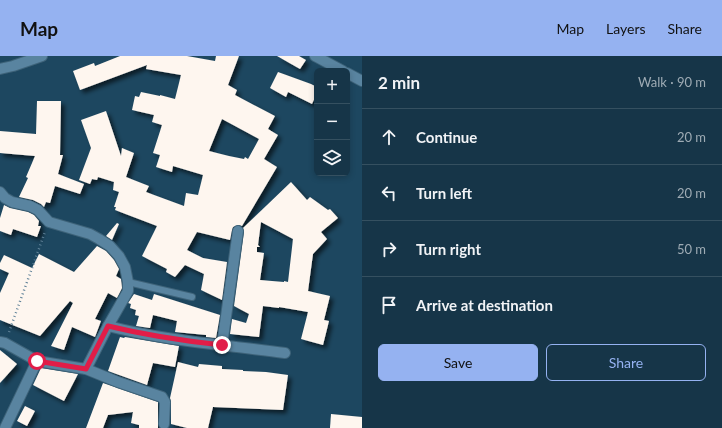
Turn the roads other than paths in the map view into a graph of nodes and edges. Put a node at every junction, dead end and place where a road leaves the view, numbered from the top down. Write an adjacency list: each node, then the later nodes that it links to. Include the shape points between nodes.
1 (42, 56): 4 (street)
2 (316, 56): 3 (street)
3 (338, 68)
4 (0, 69)
5 (350, 75): 6 (street)
6 (362, 81)
7 (0, 192): 9 (street, via 12,202 38,210 49,222 90,234 110,246 125,267)
8 (238, 231): 13 (street)
9 (128, 282): 10 (lane); 11 (street, via 128,291)
10 (192, 297)
11 (108, 326): 13 (street, via 155,336); 16 (street)
12 (2, 343): 15 (street)
13 (222, 345): 14 (street)
14 (285, 353)
15 (37, 361): 16 (street); 18 (street)
16 (86, 369): 17 (street, via 162,397 165,402)
17 (164, 424)
18 (5, 428)

